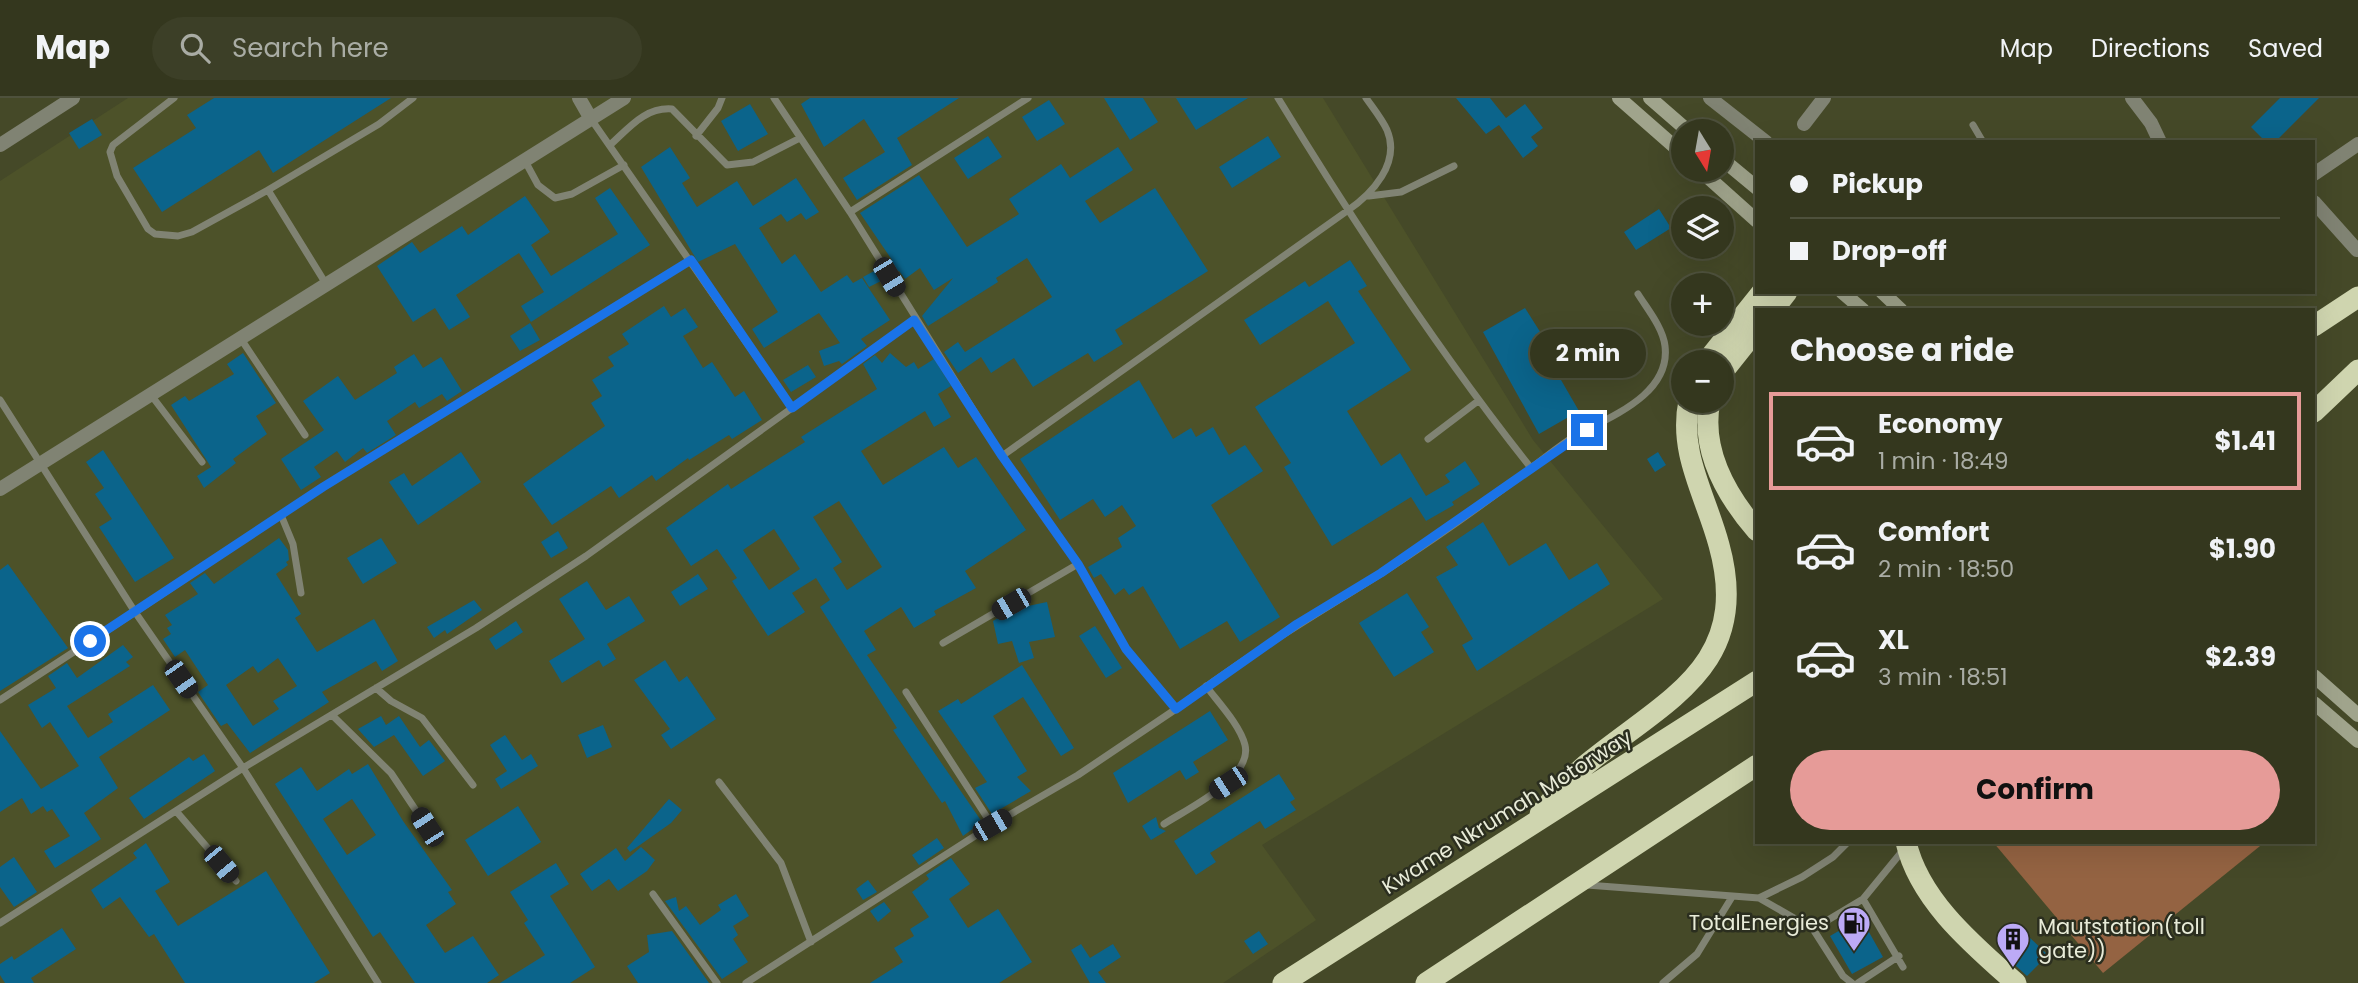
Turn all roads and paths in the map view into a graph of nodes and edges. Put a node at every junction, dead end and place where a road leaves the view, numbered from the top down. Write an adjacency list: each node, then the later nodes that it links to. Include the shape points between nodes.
1 (73, 98): 28 (street)
2 (174, 98): 16 (lane)
3 (413, 98): 37 (lane, via 379,124)
4 (579, 98): 17 (street)
5 (624, 98): 17 (street)
6 (722, 98): 21 (lane)
7 (774, 98): 22 (lane)
8 (1028, 98): 41 (lane)
9 (1278, 98): 40 (lane)
10 (1366, 98): 38 (lane, via 1388,131 1391,155)
11 (1619, 98): 26 (main road)
12 (1650, 98): 18 (main road)
13 (1710, 98): 23 (street)
14 (1824, 98): 19 (street)
15 (2137, 99): 25 (street)
16 (165, 101): 37 (lane, via 110,152 117,176 148,229 164,236 192,232)
17 (591, 119): 29 (lane); 30 (street)
18 (1674, 119)
19 (1804, 124)
20 (1973, 125): 24 (lane)
21 (696, 136): 22 (lane, via 727,165 752,162); 29 (lane, via 672,110 660,108 646,113)
22 (800, 138): 41 (lane)
23 (1763, 140)
24 (1982, 140)
25 (2159, 140)
26 (1671, 144)
27 (2358, 144): 34 (street)
28 (0, 145)
29 (610, 145): 31 (lane)
30 (525, 161): 31 (lane, via 538,185 555,198 572,194); 45 (street)
31 (624, 164): 44 (lane)
32 (1454, 166): 38 (lane, via 1401,192)
33 (1734, 169): 36 (main road)
34 (2315, 173)
35 (1713, 182): 42 (main road)
36 (1755, 186)
37 (268, 190): 45 (lane)
38 (1369, 196): 40 (lane)
39 (2315, 203): 43 (street)
40 (1347, 211): 63 (lane); 70 (lane)
41 (850, 212): 53 (lane)
42 (1755, 220)
43 (2357, 250)
44 (691, 260): 64 (lane); 75 (lane)
45 (326, 284): 56 (street)
46 (1638, 294): 73 (lane, via 1662,334 1662,372 1641,398)
47 (1760, 294): 57 (highway)
48 (1844, 294): 51 (main road)
49 (1884, 294): 52 (main road)
50 (2358, 297): 54 (highway)
51 (1861, 308)
52 (1899, 308)
53 (914, 320): 64 (lane); 70 (lane)
54 (2318, 322)
55 (1755, 332): 58 (highway)
56 (241, 338): 60 (street); 68 (lane)
57 (1716, 350)
58 (1734, 358)
59 (2358, 370): 61 (highway); 65 (highway)
60 (151, 394): 71 (lane); 72 (street)
61 (2315, 398)
62 (0, 400): 72 (lane)
63 (1478, 401): 69 (lane); 73 (lane)
64 (792, 408): 84 (lane, via 586,556)
65 (2315, 411)
66 (1688, 413): 100 (highway, via 1691,465 1724,562 1726,613 1720,634 1682,692 1575,774)
67 (1710, 413): 76 (highway, via 1709,436 1719,475)
68 (305, 435)
69 (1428, 439)
70 (1002, 456): 77 (lane)
71 (202, 462)
72 (40, 463): 74 (street); 79 (lane)
73 (1531, 468): 83 (lane, via 1381,573)
74 (0, 489)
75 (281, 515): 78 (lane, via 293,544); 79 (lane)
76 (1755, 528)
77 (1078, 564): 80 (lane); 88 (lane, via 1126,649)
78 (301, 593)
79 (135, 612): 86 (lane); 93 (lane)
80 (943, 643)
81 (2315, 677): 90 (main road)
82 (1755, 682): 100 (highway, Kwame Nkrumah Motorway)
83 (1206, 686): 88 (lane); 97 (lane, via 1245,743 1246,758 1228,783)
84 (376, 688): 89 (lane); 95 (lane, via 422,718)
85 (906, 692): 98 (lane)
86 (0, 700)
87 (2315, 704): 91 (main road)
88 (1176, 709): 98 (lane)
89 (331, 715): 93 (lane); 99 (lane, via 391,774)
90 (2358, 715)
91 (2358, 741)
92 (1755, 766): 104 (highway)
93 (243, 768): 96 (lane); 114 (lane)
94 (719, 782): 111 (lane, via 781,863)
95 (472, 785)
96 (176, 811): 103 (lane); 109 (lane)
97 (1164, 824)
98 (992, 825): 111 (lane)
99 (427, 827)
100 (1524, 832): 117 (highway, Kwame Nkrumah Motorway)
101 (1846, 844): 107 (lane, via 1802,877)
102 (1906, 844): 108 (lane); 122 (highway, via 1945,914)
103 (236, 881)
104 (1576, 885): 106 (lane); 118 (highway)
105 (653, 894): 115 (lane)
106 (1732, 897): 107 (lane); 119 (lane, via 1697,954)
107 (1759, 898): 110 (lane)
108 (1863, 900): 110 (lane); 112 (lane)
109 (0, 923)
110 (1813, 929): 120 (lane)
111 (811, 942): 116 (lane)
112 (1899, 956): 113 (lane); 121 (lane)
113 (1903, 967)
114 (378, 983)
115 (717, 983)
116 (746, 983)
117 (1283, 983)
118 (1426, 983)
119 (1662, 983)
120 (1852, 983)
121 (1858, 983)
122 (2016, 983)

